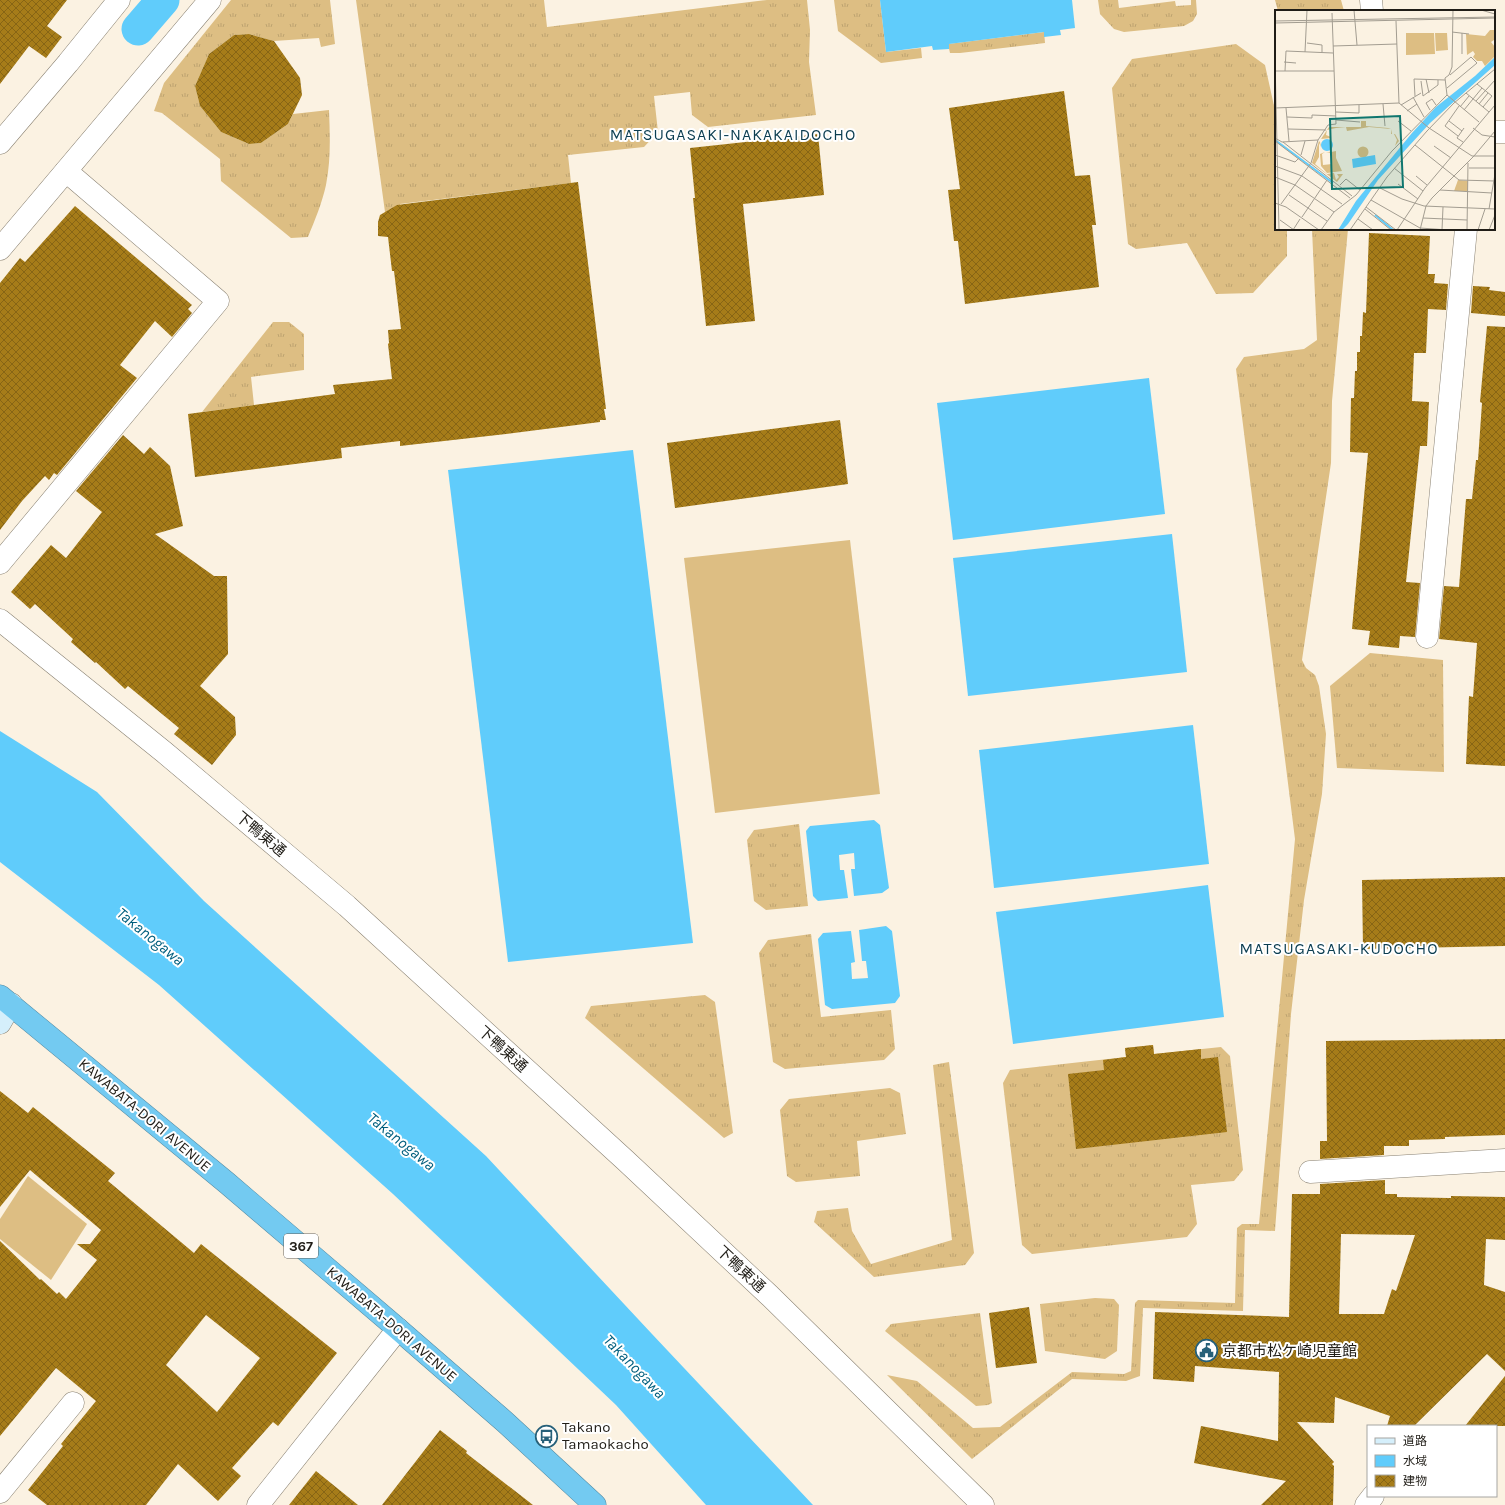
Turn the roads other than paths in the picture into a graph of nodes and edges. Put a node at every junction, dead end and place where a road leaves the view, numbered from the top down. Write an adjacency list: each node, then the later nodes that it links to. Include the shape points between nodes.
1 (119, 0): 5 (street)
2 (210, 0): 6 (street)
3 (1371, 0): 4 (street)
4 (1372, 10)
5 (0, 143)
6 (66, 171): 8 (street); 9 (street, via 218,301)
7 (1466, 230): 11 (street)
8 (0, 249)
9 (0, 563)
10 (0, 620): 22 (street, 下鴨東通, via 164,752 353,911 764,1291)
11 (1427, 637)
12 (5, 1000): 13 (street); 16 (highway, KAWABATA-DORI AVENUE / 367, via 227,1183)
13 (0, 1022)
14 (1505, 1160): 15 (street)
15 (1310, 1172)
16 (398, 1329): 20 (street); 21 (highway, KAWABATA-DORI AVENUE / 367)
17 (73, 1403): 18 (street)
18 (0, 1492)
19 (1372, 1497): 23 (street)
20 (258, 1505)
21 (595, 1505)
22 (983, 1505)
23 (1366, 1505)

